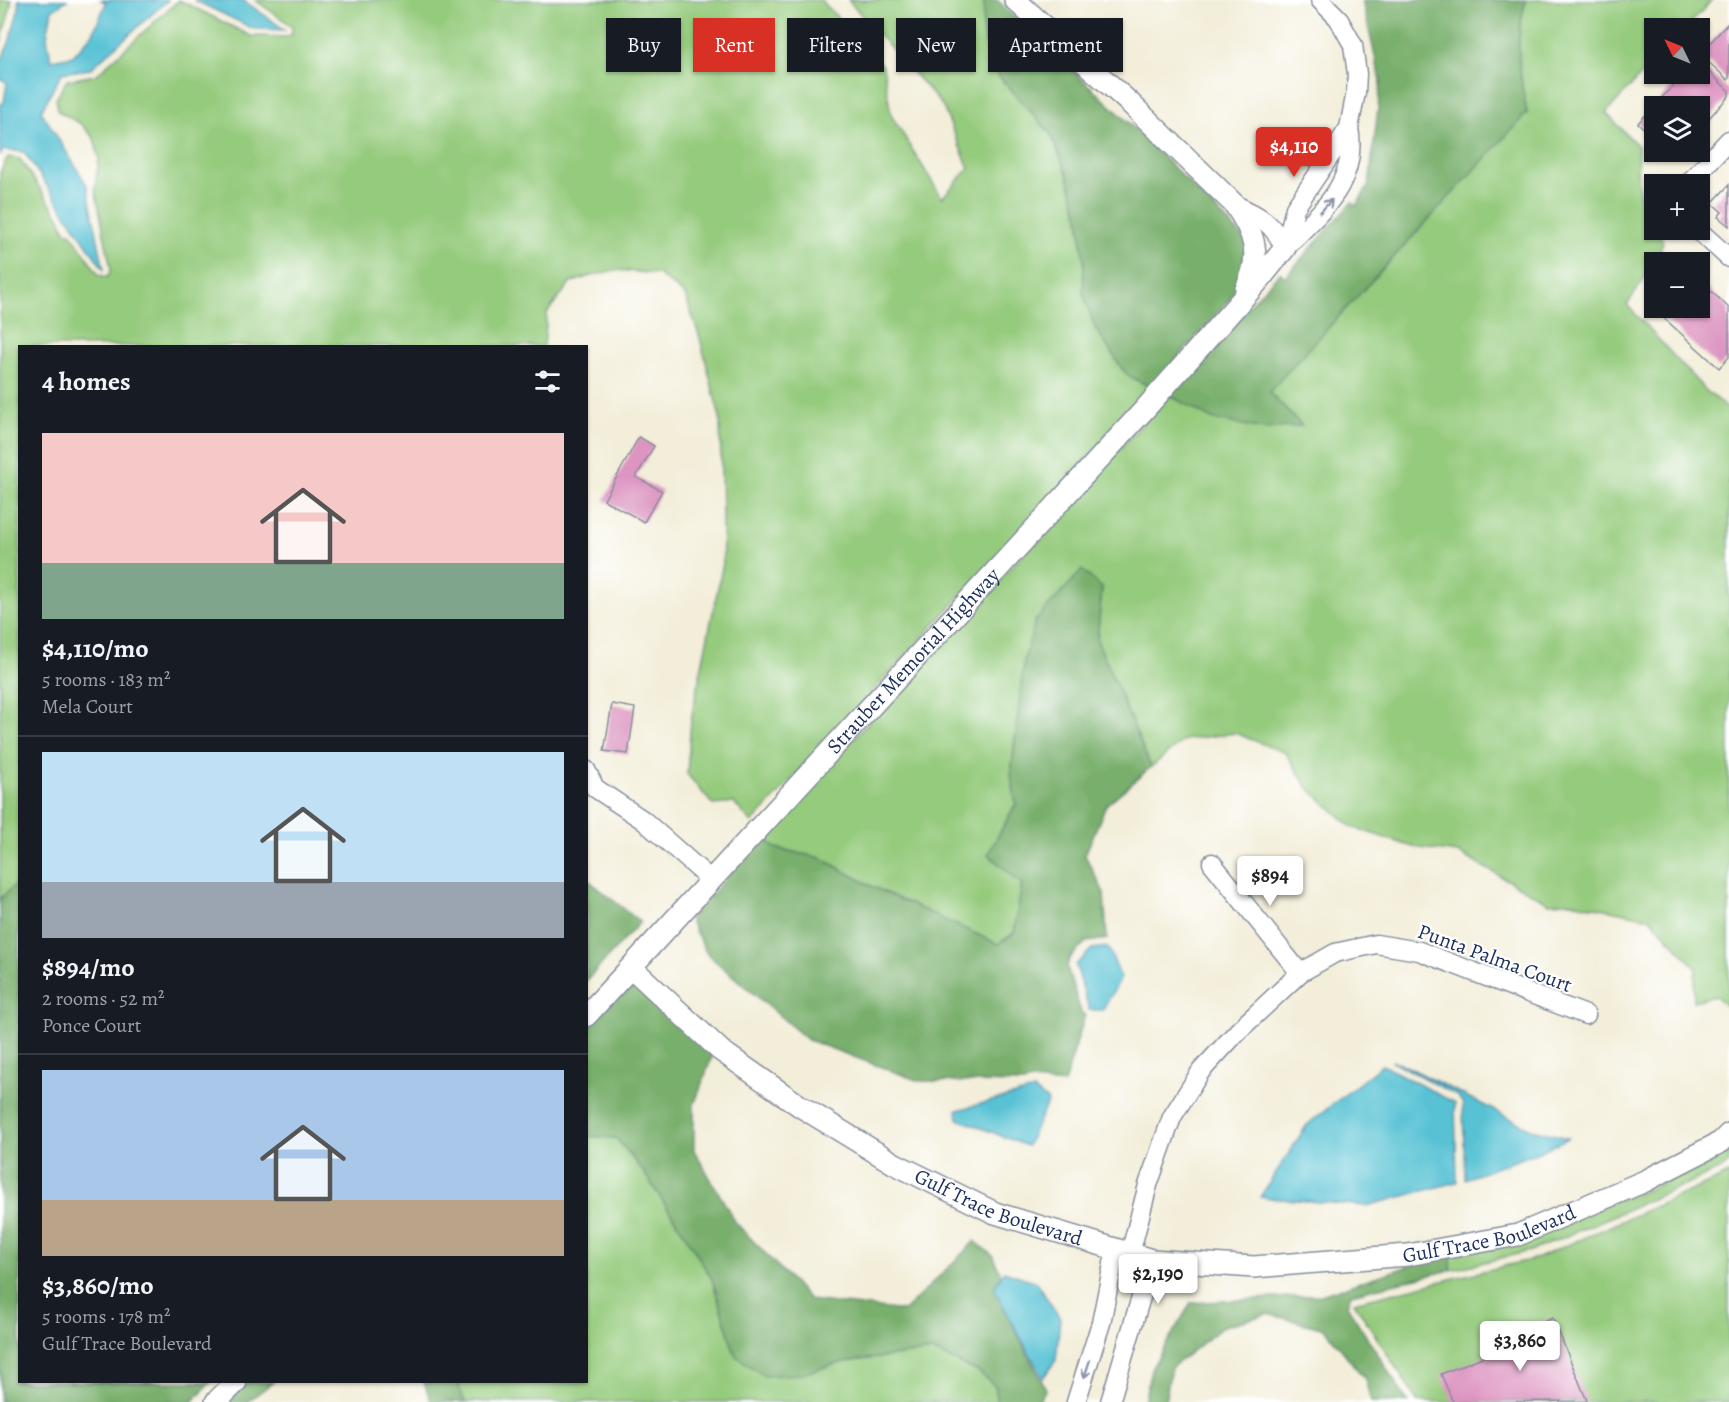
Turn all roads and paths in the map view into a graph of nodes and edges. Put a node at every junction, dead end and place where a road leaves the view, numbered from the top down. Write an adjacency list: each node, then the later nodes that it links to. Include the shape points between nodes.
1 (1015, 0): 6 (street, Strauber Memorial Highway)
2 (1320, 0): 3 (street, via 1346,30 1353,45 1356,92)
3 (1349, 128): 7 (street); 10 (street, one-way to 3, via 1338,192 1351,152)
4 (1729, 140): 5 (street)
5 (1697, 174)
6 (1235, 205): 8 (street, Strauber Memorial Highway); 12 (street, Strauber Memorial Highway, via 1252,234 1256,257 1251,279)
7 (1295, 208): 8 (street); 10 (street)
8 (1264, 219): 10 (street, Strauber Memorial Highway)
9 (1709, 240): 11 (street)
10 (1285, 248): 12 (street, Strauber Memorial Highway)
11 (1729, 258)
12 (1238, 305): 15 (street, Strauber Memorial Highway)
13 (588, 774): 15 (street, via 595,788 643,820)
14 (1212, 863): 17 (street)
15 (711, 880): 16 (street, Strauber Memorial Highway)
16 (632, 968): 18 (street, Strauber Memorial Highway); 21 (street, Gulf Trace Boulevard, via 720,1050 800,1106 895,1164 995,1213)
17 (1300, 973): 19 (street, Punta Palma Court, via 1335,953 1376,944 1419,951); 21 (street, Punta Palma Court, via 1201,1071 1172,1118)
18 (588, 1014)
19 (1586, 1015)
20 (1729, 1134): 22 (street, Gulf Trace Boulevard, via 1721,1142 1645,1181 1518,1235 1408,1255 1254,1267)
21 (1123, 1252): 22 (street, Gulf Trace Boulevard); 25 (street, Punta Palma Court, one-way to 25)
22 (1152, 1260): 26 (street)
23 (235, 1383): 24 (street)
24 (216, 1402)
25 (1076, 1402)
26 (1110, 1402)

